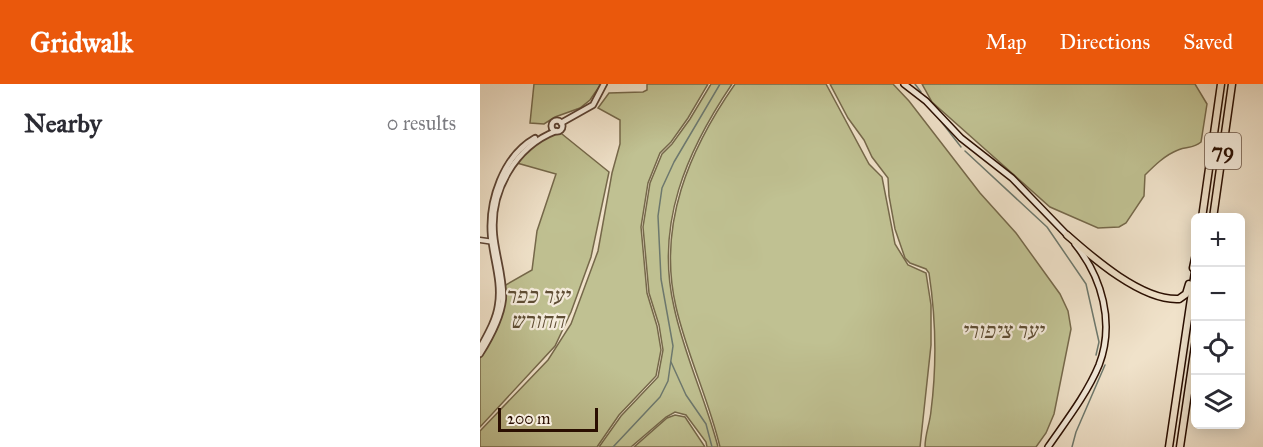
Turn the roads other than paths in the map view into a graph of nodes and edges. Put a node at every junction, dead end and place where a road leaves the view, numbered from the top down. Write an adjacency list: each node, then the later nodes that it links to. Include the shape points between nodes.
1 (604, 84): 5 (street, via 593,105)
2 (904, 84): 10 (main road, via 961,138 1012,178)
3 (1221, 84): 8 (highway, 79)
4 (1232, 84): 9 (highway, 79)
5 (561, 123): 6 (street, via 554,121); 7 (street, via 561,129)
6 (551, 126): 7 (street); 12 (street, via 521,148 504,174 492,210)
7 (556, 131): 12 (street, via 526,148 509,171 496,208)
8 (1203, 213)
9 (1214, 213)
10 (1067, 235): 13 (highway, via 1123,279 1176,299 1188,290); 18 (main road, via 1091,268 1101,292 1105,343 1090,384)
11 (480, 240): 12 (street)
12 (494, 242): 15 (street, via 499,304); 16 (street, via 502,301 496,324)
13 (1193, 267)
14 (1196, 267): 19 (highway)
15 (480, 348)
16 (480, 354)
17 (1191, 373): 20 (highway)
18 (1048, 447)
19 (1169, 447)
20 (1180, 447)

